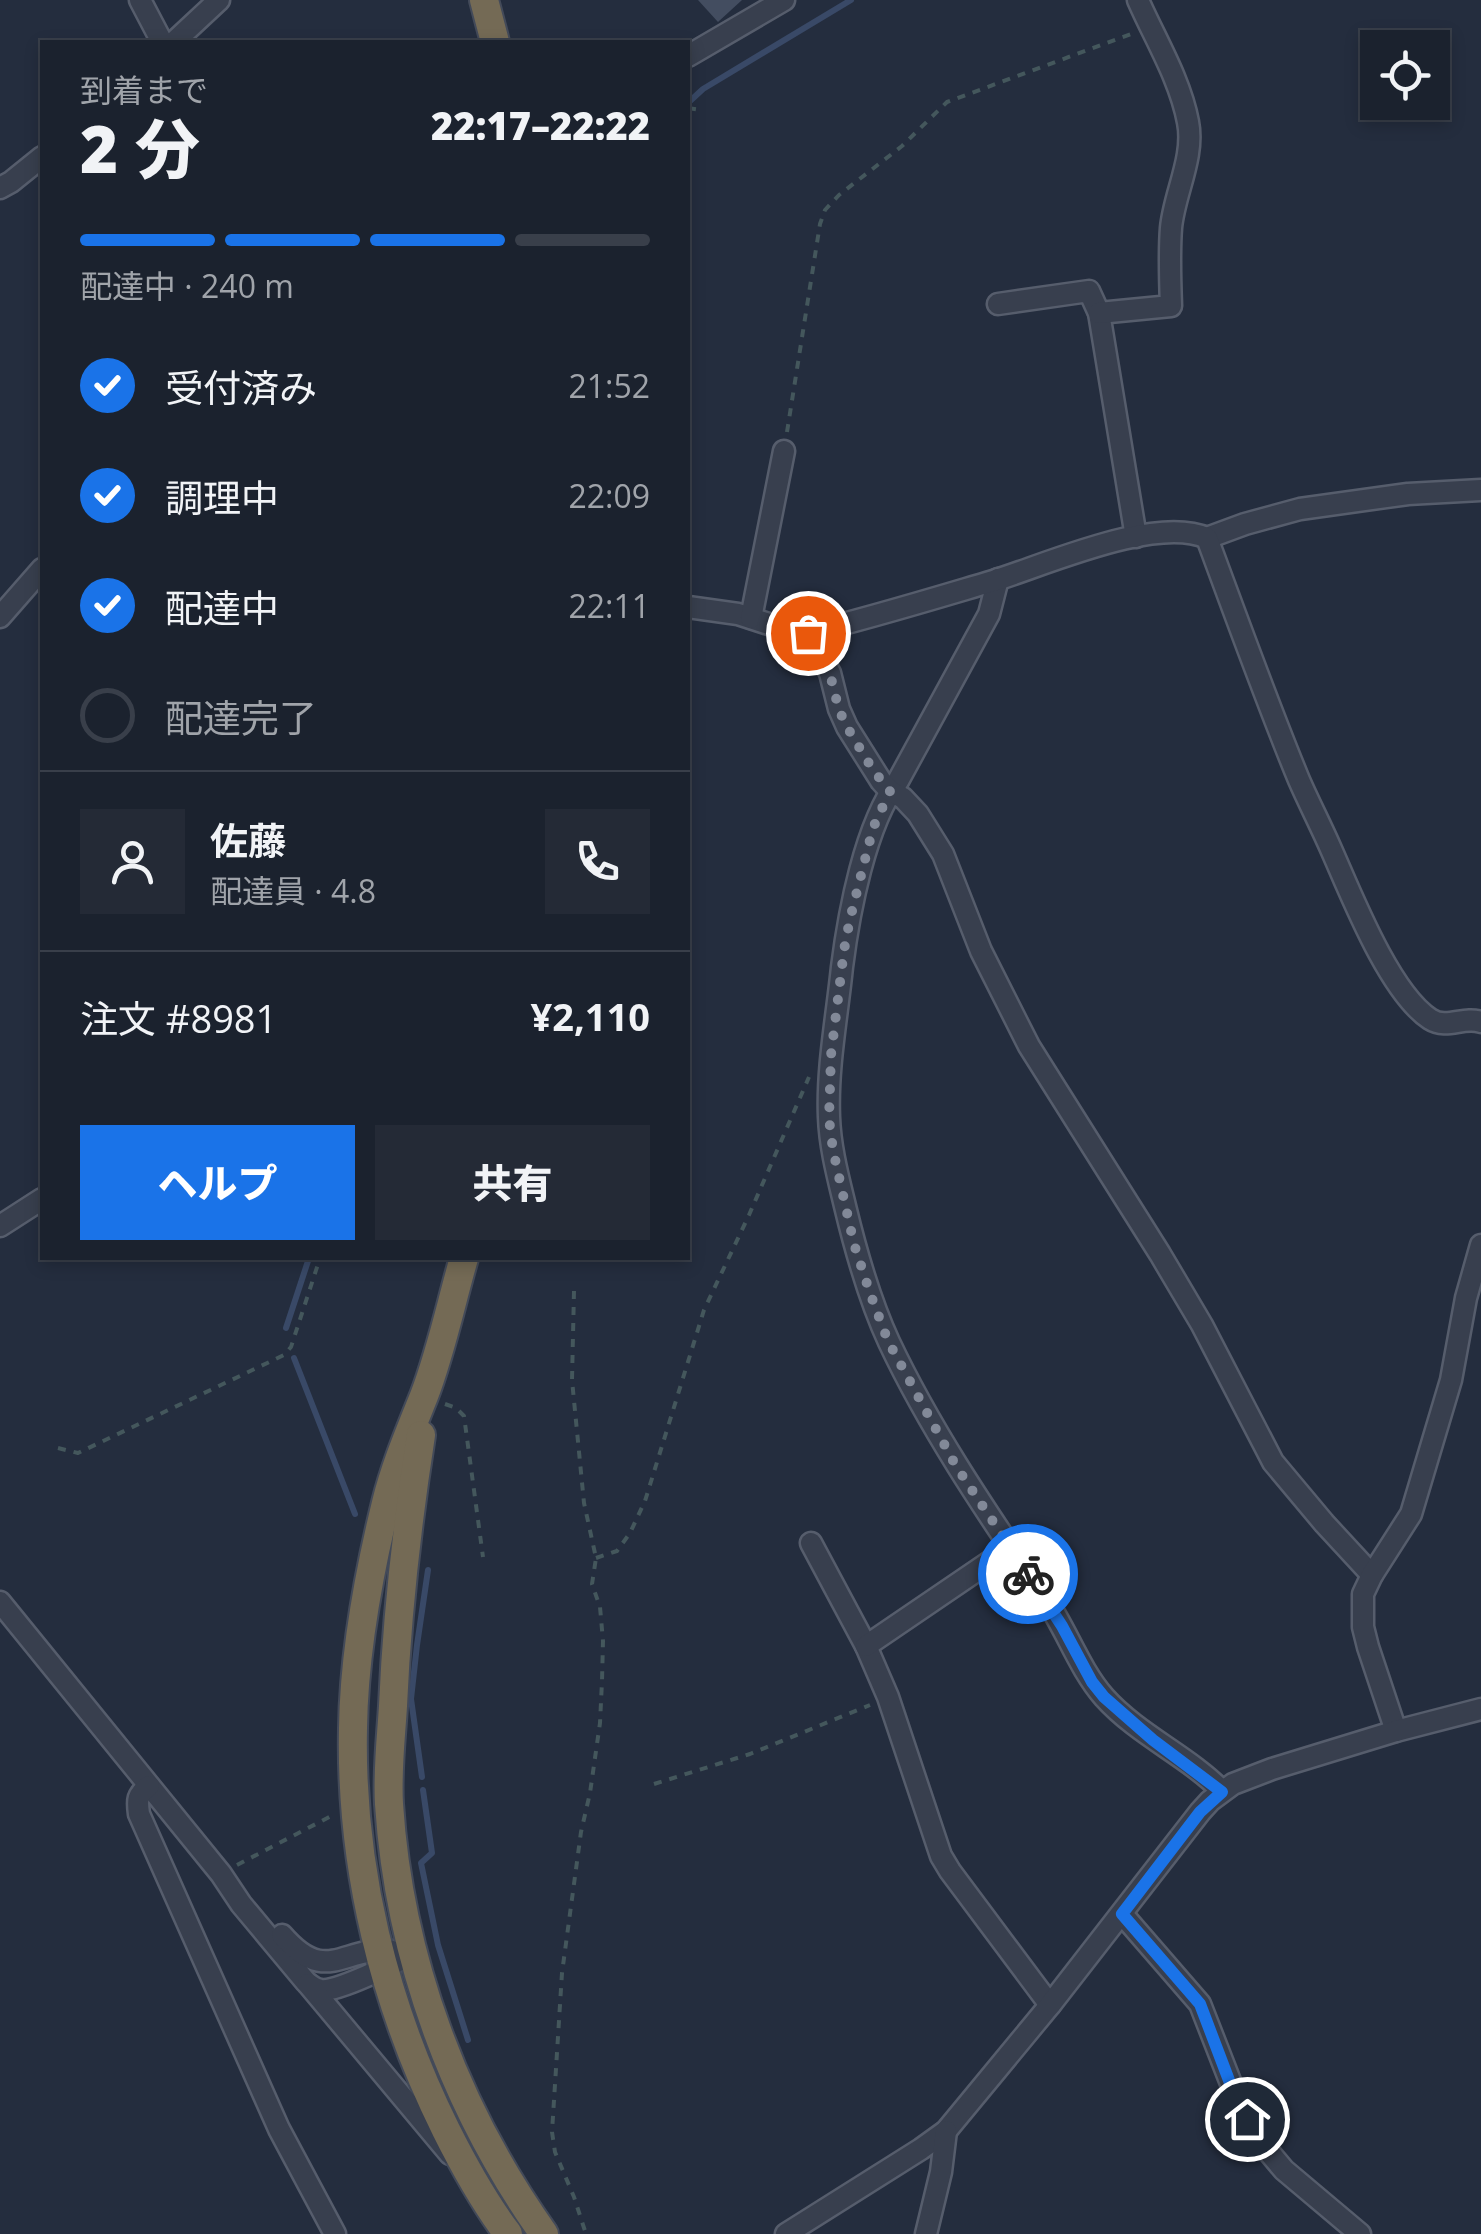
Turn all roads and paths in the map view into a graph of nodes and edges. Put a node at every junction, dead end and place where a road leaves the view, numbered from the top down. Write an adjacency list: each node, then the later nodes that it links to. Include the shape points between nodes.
1 (140, 0): 7 (street)
2 (220, 0): 8 (street)
3 (484, 0): 9 (highway)
4 (784, 0): 10 (street)
5 (1138, 0): 6 (street)
6 (1150, 27): 16 (street, via 1189,125 1171,225 1170,306); 17 (path, via 948,102 825,210)
7 (161, 40)
8 (176, 40)
9 (494, 40)
10 (690, 55)
11 (690, 108): 12 (path)
12 (701, 110)
13 (40, 159): 14 (street)
14 (0, 188)
15 (998, 304): 16 (street, via 1089,291)
16 (1099, 312): 19 (street)
17 (784, 451): 25 (street)
18 (1481, 490): 20 (street, via 1300,509)
19 (1136, 537): 20 (street, via 1182,532); 22 (street)
20 (1207, 538): 28 (street, via 1301,784 1380,952 1414,1005 1432,1020)
21 (40, 571): 24 (street)
22 (998, 579): 26 (street); 27 (street, via 989,614)
23 (690, 607): 25 (street)
24 (0, 617)
25 (751, 618): 26 (street)
26 (808, 633): 27 (street, via 847,727)
27 (890, 791): 29 (street, via 873,828 850,919); 42 (street, via 918,814 944,854 981,950 1030,1046 1185,1297 1273,1462)
28 (1481, 1022)
29 (831, 1055): 39 (street, via 833,1150 870,1293 888,1341 956,1466); 41 (path, via 816,1064 704,1310 646,1502 617,1552)
30 (40, 1200): 31 (street)
31 (0, 1226)
32 (1481, 1245): 42 (street, via 1411,1514)
33 (319, 1260): 37 (path, via 284,1355 78,1453)
34 (463, 1260): 36 (highway)
35 (574, 1292): 41 (path, via 572,1380)
36 (425, 1394): 40 (path, via 464,1416); 51 (highway, via 387,1498 366,1594 353,1726); 54 (highway, via 400,1583 389,1789)
37 (58, 1448)
38 (811, 1543): 44 (street)
39 (1010, 1548): 44 (street); 50 (street, via 1104,1697)
40 (483, 1556)
41 (596, 1558): 63 (path, via 592,1584 603,1640 600,1723 562,1973 552,2132)
42 (1372, 1574): 47 (street, via 1363,1594 1363,1627)
43 (0, 1602): 49 (street)
44 (866, 1646): 45 (street)
45 (888, 1697): 48 (path, via 750,1754); 57 (street, via 942,1856)
46 (1481, 1709): 47 (street)
47 (1396, 1731): 50 (street, via 1272,1769)
48 (654, 1784)
49 (149, 1786): 52 (street); 60 (street, via 137,1799 138,1814 279,2129)
50 (1222, 1792): 53 (street)
51 (355, 1803): 52 (path); 55 (highway)
52 (221, 1874): 55 (street, via 305,1956 326,1962); 56 (street)
53 (1122, 1914): 57 (street); 66 (street, via 1200,2004 1238,2104 1262,2145)
54 (414, 1953): 55 (street); 62 (highway, via 474,2120)
55 (381, 1959): 56 (street, via 327,1990); 59 (highway, via 430,2097)
56 (306, 1982): 59 (street)
57 (1050, 2005): 58 (street)
58 (946, 2131): 64 (street); 65 (street)
59 (474, 2182): 61 (highway)
60 (335, 2234)
61 (508, 2234)
62 (544, 2234)
63 (586, 2234)
64 (786, 2234)
65 (926, 2234)
66 (1360, 2234)

